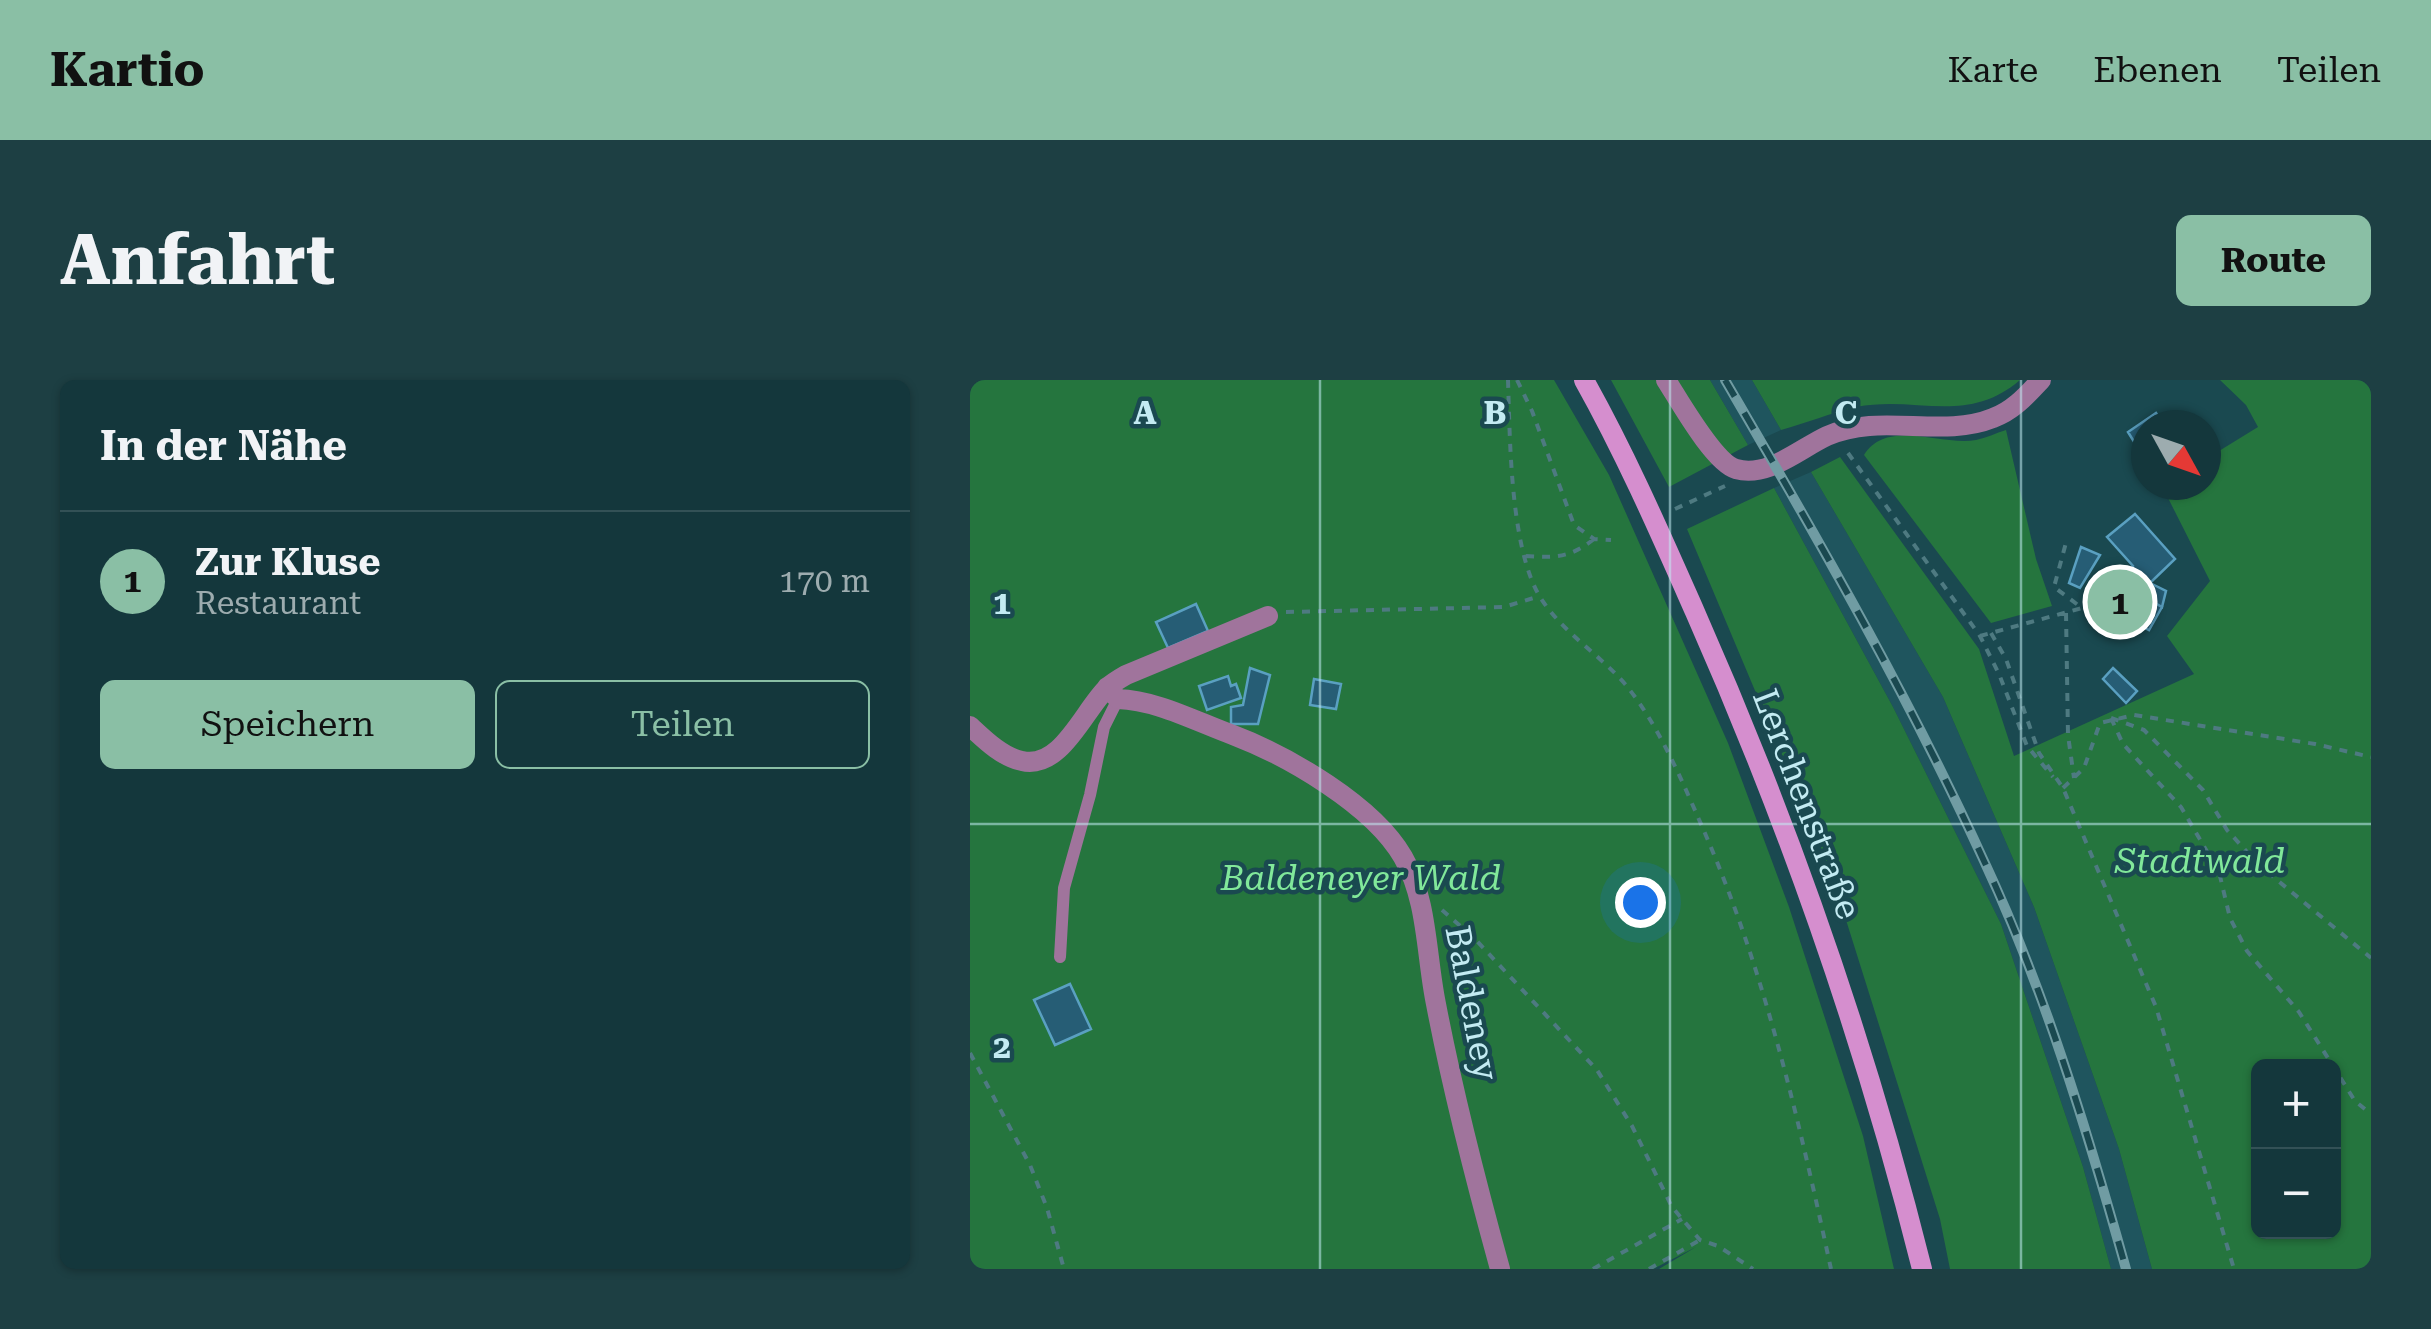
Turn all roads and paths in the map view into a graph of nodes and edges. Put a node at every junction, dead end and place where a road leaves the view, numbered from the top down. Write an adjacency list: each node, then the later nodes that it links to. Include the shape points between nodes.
1 (1508, 380): 12 (path)
2 (1516, 380): 10 (path, via 1566,510)
3 (1584, 380): 37 (main road, Lerchenstraße, via 1626,454 1750,738 1818,919)
4 (1666, 380): 5 (street, via 1713,450 1730,468 1746,471 1760,471 1830,434 1878,424 1962,425 1994,418)
5 (2041, 380)
6 (1842, 444): 17 (path)
7 (1722, 487): 8 (path)
8 (1675, 509)
9 (2067, 538): 14 (path, via 2054,587 2082,608)
10 (1594, 539): 11 (path); 12 (path, via 1560,558)
11 (1611, 540)
12 (1526, 556): 13 (path)
13 (1540, 596): 15 (path, via 1504,607); 36 (path, via 1624,684 1654,728 1705,832 1763,990)
14 (2066, 613): 16 (path); 22 (path)
15 (1268, 616): 18 (street, via 1143,667)
16 (1991, 633): 17 (path); 23 (path, via 2039,753)
17 (1980, 636): 23 (path, via 2028,746)
18 (1112, 693): 20 (street, via 1037,762 1005,754); 24 (street, Baldeney, via 1298,765 1388,836 1412,872); 25 (lane, via 1064,888)
19 (2110, 718): 21 (path, via 2134,715); 22 (path, via 2094,732 2089,758); 26 (path, via 2144,730 2203,790 2259,865); 28 (path, via 2123,744 2180,807 2219,872 2247,951)
20 (970, 726)
21 (2371, 758)
22 (2074, 778): 23 (path)
23 (2063, 788): 38 (path, via 2156,1007)
24 (1419, 900): 29 (path, via 1448,913 1582,1051); 32 (street, Baldeney, via 1435,1002)
25 (1060, 957)
26 (2371, 958)
27 (970, 1054): 31 (path, via 1030,1165)
28 (2371, 1114)
29 (1682, 1218): 30 (path); 33 (path)
30 (1700, 1240): 34 (path); 35 (path)
31 (1064, 1269)
32 (1500, 1269)
33 (1594, 1269)
34 (1650, 1269)
35 (1753, 1269)
36 (1831, 1269)
37 (1922, 1269)
38 (2234, 1269)

